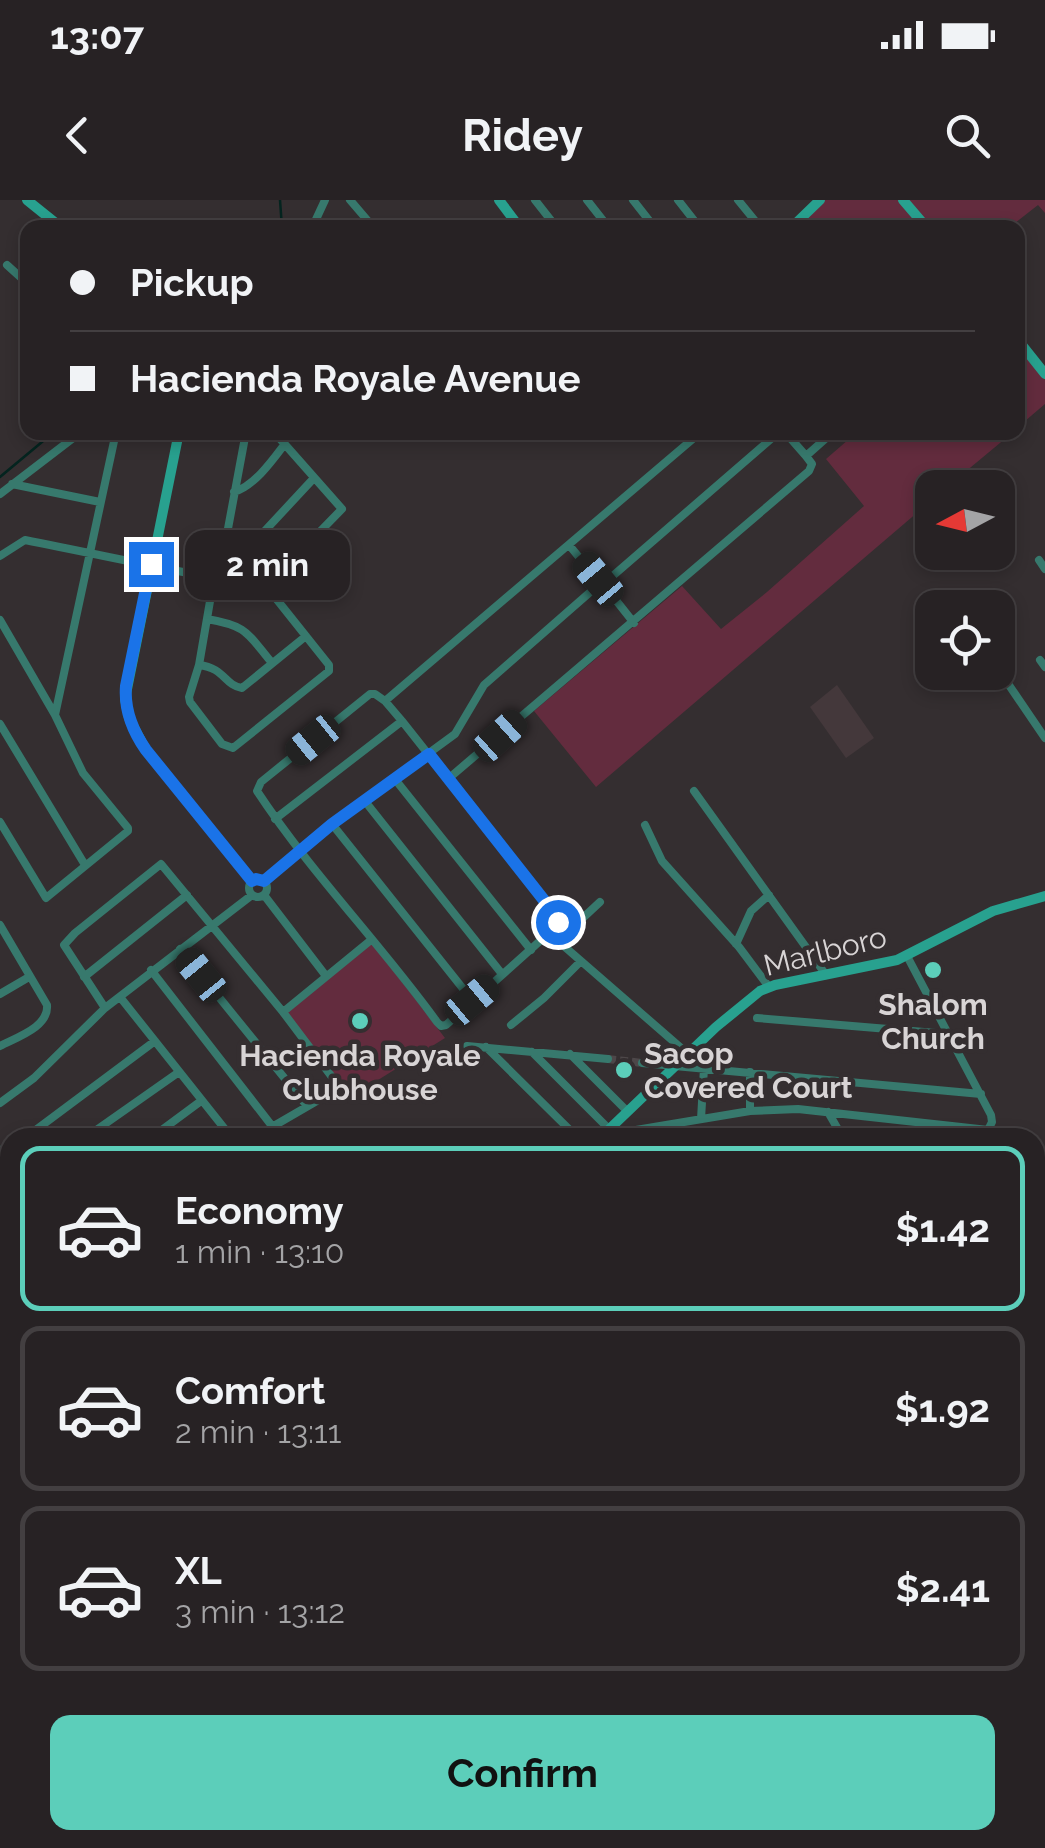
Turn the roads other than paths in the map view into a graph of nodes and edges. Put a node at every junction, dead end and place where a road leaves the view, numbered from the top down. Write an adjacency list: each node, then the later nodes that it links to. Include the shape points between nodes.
1 (27, 200): 8 (street)
2 (350, 200): 9 (street)
3 (535, 200): 10 (street)
4 (678, 200): 11 (street)
5 (738, 200): 12 (street)
6 (820, 200): 13 (street)
7 (903, 200): 14 (street)
8 (53, 220)
9 (367, 220)
10 (551, 220)
11 (694, 220)
12 (754, 220)
13 (799, 220)
14 (920, 220)
15 (7, 265): 16 (street)
16 (20, 277)
17 (1025, 349): 18 (street)
18 (1045, 374)
19 (70, 440): 31 (street)
20 (114, 440): 34 (street)
21 (178, 440): 40 (street)
22 (244, 440): 32 (street)
23 (281, 440): 28 (street)
24 (692, 440): 36 (street)
25 (773, 440): 44 (street)
26 (790, 440): 29 (street)
27 (824, 440): 29 (street)
28 (284, 444): 30 (street); 32 (street)
29 (806, 456): 48 (street, via 809,471)
30 (314, 478): 35 (street, via 261,535); 45 (street, via 342,510)
31 (12, 484): 33 (street); 34 (street)
32 (234, 492): 35 (street)
33 (0, 494)
34 (100, 502): 37 (street)
35 (226, 534): 42 (street)
36 (569, 545): 43 (street); 55 (street)
37 (89, 552): 38 (street, via 25,540); 40 (street); 52 (street)
38 (0, 556)
39 (1039, 560): 41 (street)
40 (151, 564): 42 (street); 71 (street, via 126,686 129,718 146,750)
41 (1045, 569)
42 (214, 578): 45 (street); 46 (street)
43 (597, 583): 44 (street, via 601,591); 60 (street, via 484,685 455,734)
44 (607, 585): 48 (street)
45 (266, 588): 49 (street)
46 (207, 619): 50 (street, via 234,623); 51 (street)
47 (0, 620): 54 (street)
48 (634, 623): 62 (street)
49 (306, 636): 50 (street); 51 (street, via 329,670 233,748 222,744 190,702)
50 (272, 663): 51 (street, via 239,688 215,668)
51 (199, 666)
52 (61, 688): 54 (street); 56 (street)
53 (1012, 690): 59 (street)
54 (42, 694): 56 (street)
55 (385, 701): 57 (street); 65 (street, via 375,694 365,698 260,782 257,791)
56 (55, 715): 70 (street, via 83,773 128,829)
57 (402, 721): 60 (street); 65 (street)
58 (0, 724): 70 (street)
59 (1045, 738)
60 (429, 754): 61 (street); 62 (street)
61 (394, 778): 64 (street); 85 (street)
62 (448, 779): 85 (street, via 558,918)
63 (694, 791): 74 (street)
64 (364, 800): 67 (street); 89 (street)
65 (276, 819): 69 (street)
66 (0, 822): 70 (street, via 43,897)
67 (332, 824): 69 (street); 97 (street)
68 (645, 825): 82 (street, via 662,861)
69 (299, 850): 71 (street); 80 (street)
70 (85, 865)
71 (258, 881): 73 (street, via 249,888); 75 (street, via 268,888)
72 (187, 895): 78 (street); 93 (street); 93 (street, via 158,865 64,945)
73 (252, 895): 75 (street); 78 (street)
74 (769, 895): 82 (street, via 751,911); 90 (street)
75 (264, 896): 91 (street)
76 (1045, 896): 86 (street, Marlboro, via 992,911)
77 (600, 902): 87 (street, via 558,941)
78 (211, 924): 84 (street); 99 (street)
79 (0, 925): 81 (street)
80 (371, 940): 91 (street); 97 (street, via 441,1026)
81 (10, 943): 83 (street); 92 (street)
82 (736, 944): 94 (street)
83 (0, 949)
84 (180, 949): 88 (street); 119 (street)
85 (531, 950): 89 (street)
86 (907, 956): 90 (street, Marlboro); 102 (street)
87 (581, 961): 101 (street); 109 (street)
88 (150, 970): 96 (street); 125 (street)
89 (502, 974): 97 (street)
90 (826, 974): 94 (street, Marlboro)
91 (326, 976): 99 (street)
92 (29, 977): 95 (street); 104 (street, via 47,1005 46,1018)
93 (84, 977): 98 (street)
94 (769, 987): 109 (street, Marlboro)
95 (0, 994)
96 (120, 996): 98 (street); 103 (street)
97 (472, 1000)
98 (105, 1008): 118 (street)
99 (283, 1012): 119 (street, via 338,1085)
100 (757, 1018): 102 (street)
101 (511, 1025)
102 (948, 1034): 116 (street)
103 (155, 1041): 114 (street); 126 (street)
104 (0, 1046)
105 (467, 1046): 106 (street)
106 (486, 1048): 107 (street); 131 (street)
107 (532, 1052): 108 (street); 132 (street)
108 (570, 1054): 110 (street); 120 (street)
109 (688, 1054): 112 (street, Marlboro)
110 (608, 1058)
111 (642, 1063): 112 (street)
112 (674, 1068): 113 (street); 120 (street, Marlboro)
113 (704, 1068): 115 (street); 123 (street)
114 (179, 1072): 117 (street); 127 (street)
115 (750, 1072): 116 (street); 121 (street)
116 (981, 1094): 138 (street)
117 (201, 1101): 128 (street); 129 (street)
118 (0, 1102)
119 (307, 1106): 125 (street)
120 (627, 1111): 133 (street, Marlboro)
121 (750, 1111): 122 (street); 123 (street)
122 (828, 1112): 124 (street); 135 (street)
123 (701, 1119): 134 (street)
124 (939, 1125): 136 (street); 137 (street)
125 (272, 1126): 130 (street)
126 (38, 1128)
127 (98, 1128)
128 (165, 1128)
129 (224, 1128)
130 (269, 1128)
131 (568, 1128)
132 (598, 1128)
133 (609, 1128)
134 (642, 1128)
135 (837, 1128)
136 (938, 1128)
137 (968, 1128)
138 (989, 1128)

